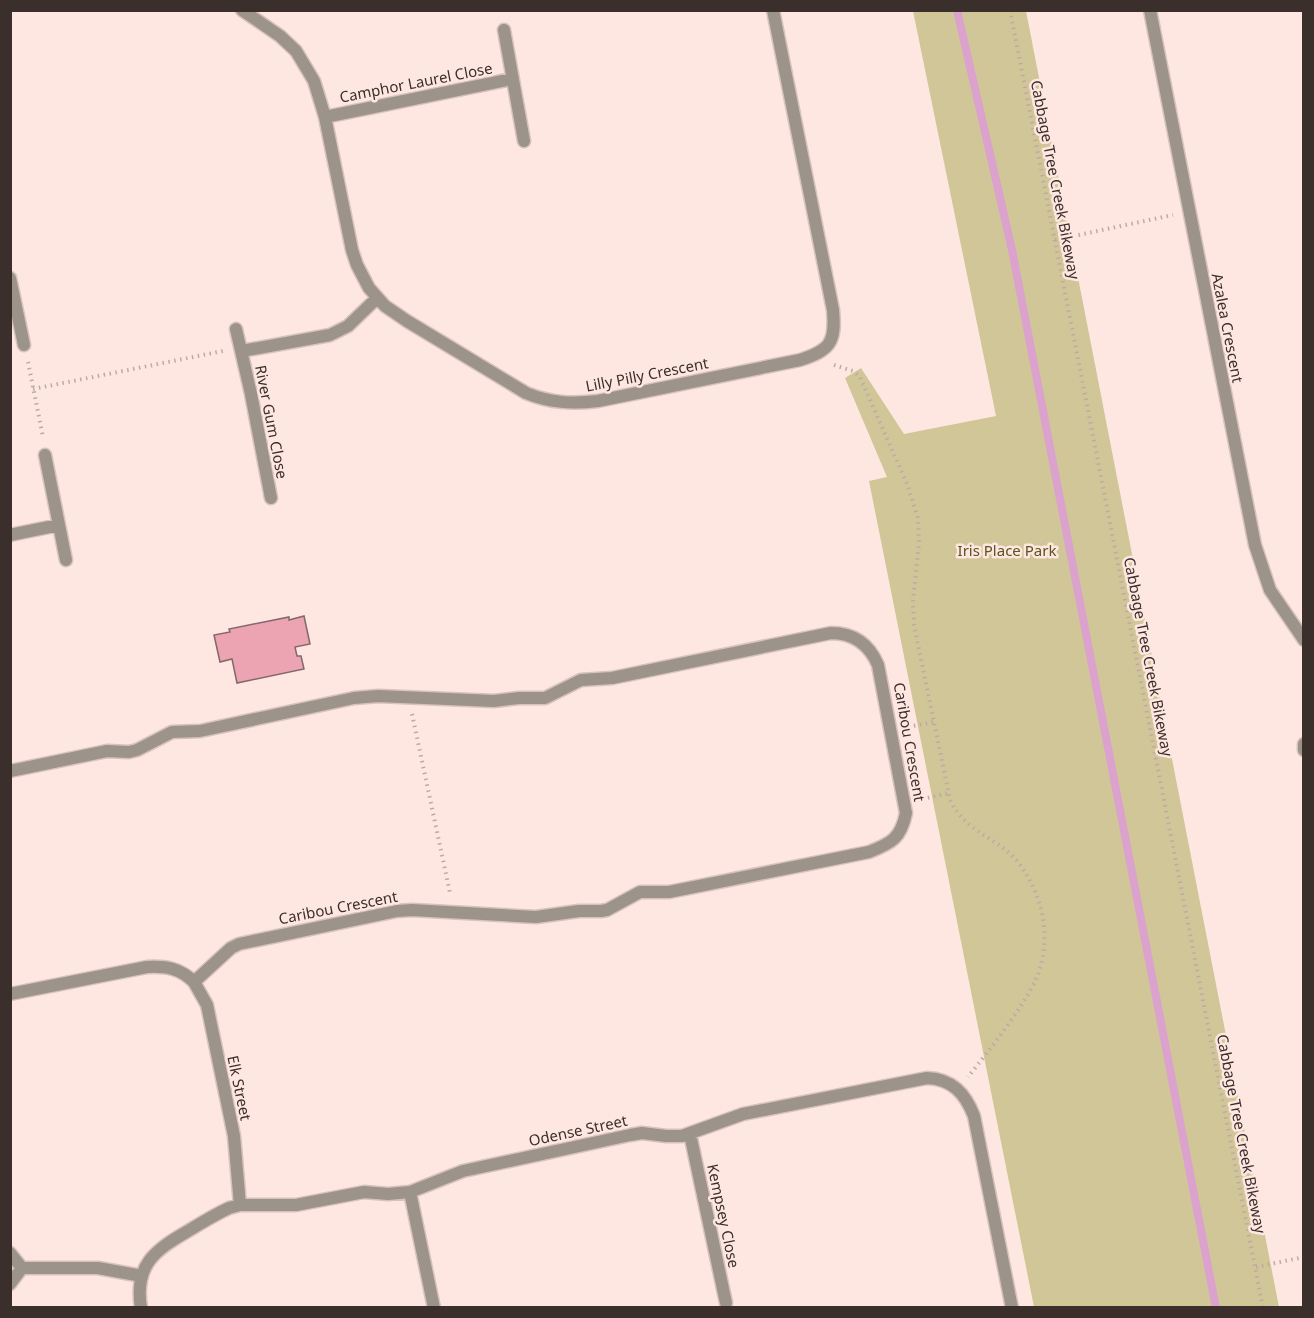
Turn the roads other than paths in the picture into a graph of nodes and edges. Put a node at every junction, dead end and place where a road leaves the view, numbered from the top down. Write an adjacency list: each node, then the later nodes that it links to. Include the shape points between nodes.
1 (242, 10): 6 (street, Lilly Pilly Crescent, via 296,51 314,81)
2 (773, 10): 9 (street, Lilly Pilly Crescent, via 833,310 833,335 821,352 800,360 598,401 560,403 542,400 506,382)
3 (1150, 10): 18 (street, Azalea Crescent, via 1255,545 1270,590)
4 (504, 30): 5 (street, Camphor Laurel Close)
5 (512, 79): 6 (street, Camphor Laurel Close); 7 (street, Camphor Laurel Close)
6 (325, 117): 9 (street, Lilly Pilly Crescent, via 352,250 363,278)
7 (524, 141)
8 (11, 280): 11 (street)
9 (377, 298): 12 (street, River Gum Close, via 339,332)
10 (236, 329): 12 (street, River Gum Close)
11 (24, 345)
12 (242, 351): 14 (street, River Gum Close)
13 (45, 455): 15 (street)
14 (271, 498)
15 (59, 525): 16 (street); 17 (street)
16 (10, 535)
17 (66, 560)
18 (1304, 640)
19 (1304, 744): 20 (street)
20 (1304, 750)
21 (10, 771): 22 (street, Caribou Crescent, via 107,750 129,752 172,732 200,730 354,699 546,698 581,680 612,678 840,633 859,639 874,654 906,813 901,832 877,849 669,892 640,892 601,911 529,918 397,911 239,944)
22 (194, 982): 23 (street, via 179,970 153,967); 26 (street, Elk Street, via 207,1005 234,1136)
23 (10, 994)
24 (690, 1134): 25 (street, Odense Street, via 630,1135 463,1171); 31 (street, Kempsey Close); 34 (street, Odense Street, via 736,1116 917,1079 936,1078 952,1084 964,1096 974,1116)
25 (410, 1192): 26 (street, Odense Street, via 364,1192 282,1206); 33 (street)
26 (240, 1205): 29 (street, Odense Street, via 162,1246)
27 (10, 1253): 28 (street)
28 (22, 1268): 29 (street, via 98,1268); 30 (street)
29 (141, 1276): 32 (street)
30 (10, 1284)
31 (727, 1306)
32 (141, 1308)
33 (434, 1308)
34 (1012, 1308)

